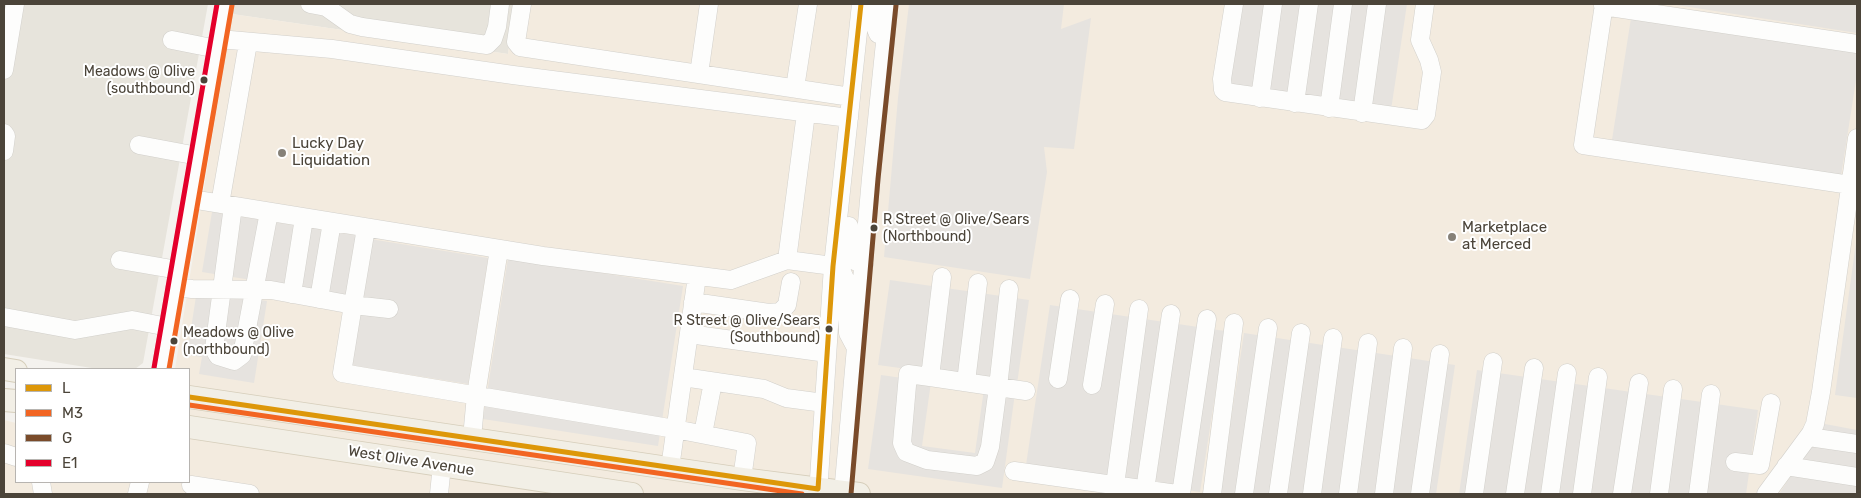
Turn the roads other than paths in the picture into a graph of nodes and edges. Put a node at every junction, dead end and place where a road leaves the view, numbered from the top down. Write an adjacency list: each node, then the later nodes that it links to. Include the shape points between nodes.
1 (15, 4): 23 (street)
2 (225, 4): 20 (street)
3 (310, 4): 4 (street, via 326,7 350,24 487,45 495,33)
4 (500, 4)
5 (522, 4): 24 (street, via 516,42 520,46)
6 (709, 4): 24 (street)
7 (808, 4): 25 (street)
8 (861, 4): 26 (street)
9 (876, 4): 22 (street, via 876,28)
10 (889, 4): 22 (street)
11 (1234, 4): 27 (street, via 1223,90)
12 (1273, 4): 27 (street)
13 (1309, 4): 28 (street)
14 (1343, 4): 29 (street)
15 (1377, 4): 31 (street)
16 (1425, 4): 31 (street, via 1420,40 1432,72 1426,115 1422,120)
17 (1603, 5): 21 (street); 39 (street, via 1583,145)
18 (172, 40): 20 (street)
19 (248, 43): 20 (street); 30 (street, via 332,49); 41 (street)
20 (218, 44): 38 (street)
21 (1857, 44)
22 (884, 45): 49 (street)
23 (4, 70)
24 (699, 74): 25 (street)
25 (795, 88): 26 (street)
26 (851, 97): 32 (street)
27 (1260, 98): 28 (street)
28 (1295, 103): 29 (street)
29 (1329, 108): 31 (street)
30 (806, 113): 32 (street); 48 (street)
31 (1362, 113)
32 (849, 118): 34 (street)
33 (4, 133): 37 (street)
34 (847, 137): 49 (street, via 854,156 847,249 850,259); 50 (street)
35 (1857, 138): 39 (street)
36 (139, 145): 38 (street)
37 (4, 151)
38 (198, 156): 40 (street)
39 (1854, 186): 104 (street, via 1821,392 1815,424)
40 (190, 200): 41 (street); 53 (street)
41 (226, 205): 42 (street); 57 (street)
42 (270, 212): 43 (street); 58 (street)
43 (304, 218): 44 (street); 59 (street)
44 (332, 222): 45 (street); 60 (street)
45 (366, 228): 46 (street); 64 (street)
46 (499, 249): 51 (street); 97 (street)
47 (120, 260): 53 (street)
48 (787, 260): 50 (street); 51 (street, via 731,280)
49 (864, 265): 77 (street)
50 (833, 266): 77 (street, via 842,272 846,281 848,333); 79 (street)
51 (697, 276): 62 (street)
52 (942, 277): 86 (street)
53 (177, 279): 57 (street, via 192,289); 71 (street)
54 (791, 282): 62 (street, via 787,305 780,312)
55 (978, 283): 90 (street)
56 (1009, 289): 93 (street)
57 (222, 290): 58 (street); 58 (street, via 214,349 218,356 234,361 242,356)
58 (254, 291): 59 (street)
59 (292, 294): 60 (street)
60 (320, 299): 64 (street)
61 (1070, 299): 88 (street)
62 (693, 302): 74 (street)
63 (1105, 304): 92 (street)
64 (353, 305): 65 (street); 97 (street, via 342,373)
65 (389, 309)
66 (1139, 309): 116 (street)
67 (1171, 314): 117 (street)
68 (4, 317): 71 (street, via 75,330 132,320)
69 (1208, 319): 123 (street)
70 (1234, 323): 124 (street)
71 (168, 327): 82 (street)
72 (1268, 328): 125 (street)
73 (1301, 333): 126 (street)
74 (689, 334): 79 (street); 85 (street)
75 (1333, 338): 127 (street)
76 (1368, 343): 128 (street)
77 (856, 348): 122 (street)
78 (1403, 348): 129 (street)
79 (827, 353): 99 (street)
80 (1440, 354): 130 (street)
81 (1493, 362): 131 (street)
82 (161, 368)
83 (1534, 368): 132 (street)
84 (1567, 373): 133 (street)
85 (683, 377): 89 (street); 102 (street)
86 (930, 377): 90 (street); 93 (street, via 908,374 902,443 906,452 927,460 977,466 986,462)
87 (1598, 377): 134 (street)
88 (1058, 379)
89 (713, 382): 99 (street, via 764,389 786,398); 103 (street)
90 (966, 382): 93 (street)
91 (1639, 383): 135 (street)
92 (1092, 385)
93 (998, 387): 95 (street)
94 (1674, 389): 136 (street)
95 (1026, 391)
96 (1711, 394): 137 (street)
97 (476, 395): 102 (street); 105 (street)
98 (190, 397): 105 (main road, West Olive Avenue)
99 (824, 403): 118 (street)
100 (1771, 403): 109 (street)
101 (190, 427): 108 (main road, West Olive Avenue)
102 (675, 429): 103 (street); 110 (street)
103 (703, 434): 114 (street, via 747,443)
104 (1808, 436): 106 (street); 112 (street)
105 (472, 438): 110 (main road, West Olive Avenue)
106 (1857, 444)
107 (1735, 462): 109 (street)
108 (442, 465): 120 (street); 121 (main road, West Olive Avenue)
109 (1760, 465): 112 (street)
110 (670, 468): 114 (main road, West Olive Avenue)
111 (1014, 471): 116 (street)
112 (1782, 471): 113 (street); 138 (street)
113 (1857, 477)
114 (742, 479): 118 (main road, West Olive Avenue)
115 (191, 485): 119 (street)
116 (1115, 486): 117 (street)
117 (1145, 490): 123 (street)
118 (818, 492): 122 (main road, West Olive Avenue)
119 (250, 494)
120 (439, 494)
121 (632, 494)
122 (848, 494)
123 (1179, 494)
124 (1212, 494)
125 (1244, 494)
126 (1278, 494)
127 (1312, 494)
128 (1348, 494)
129 (1384, 494)
130 (1420, 494)
131 (1474, 494)
132 (1516, 494)
133 (1550, 494)
134 (1582, 494)
135 (1622, 494)
136 (1659, 494)
137 (1698, 494)
138 (1766, 494)

